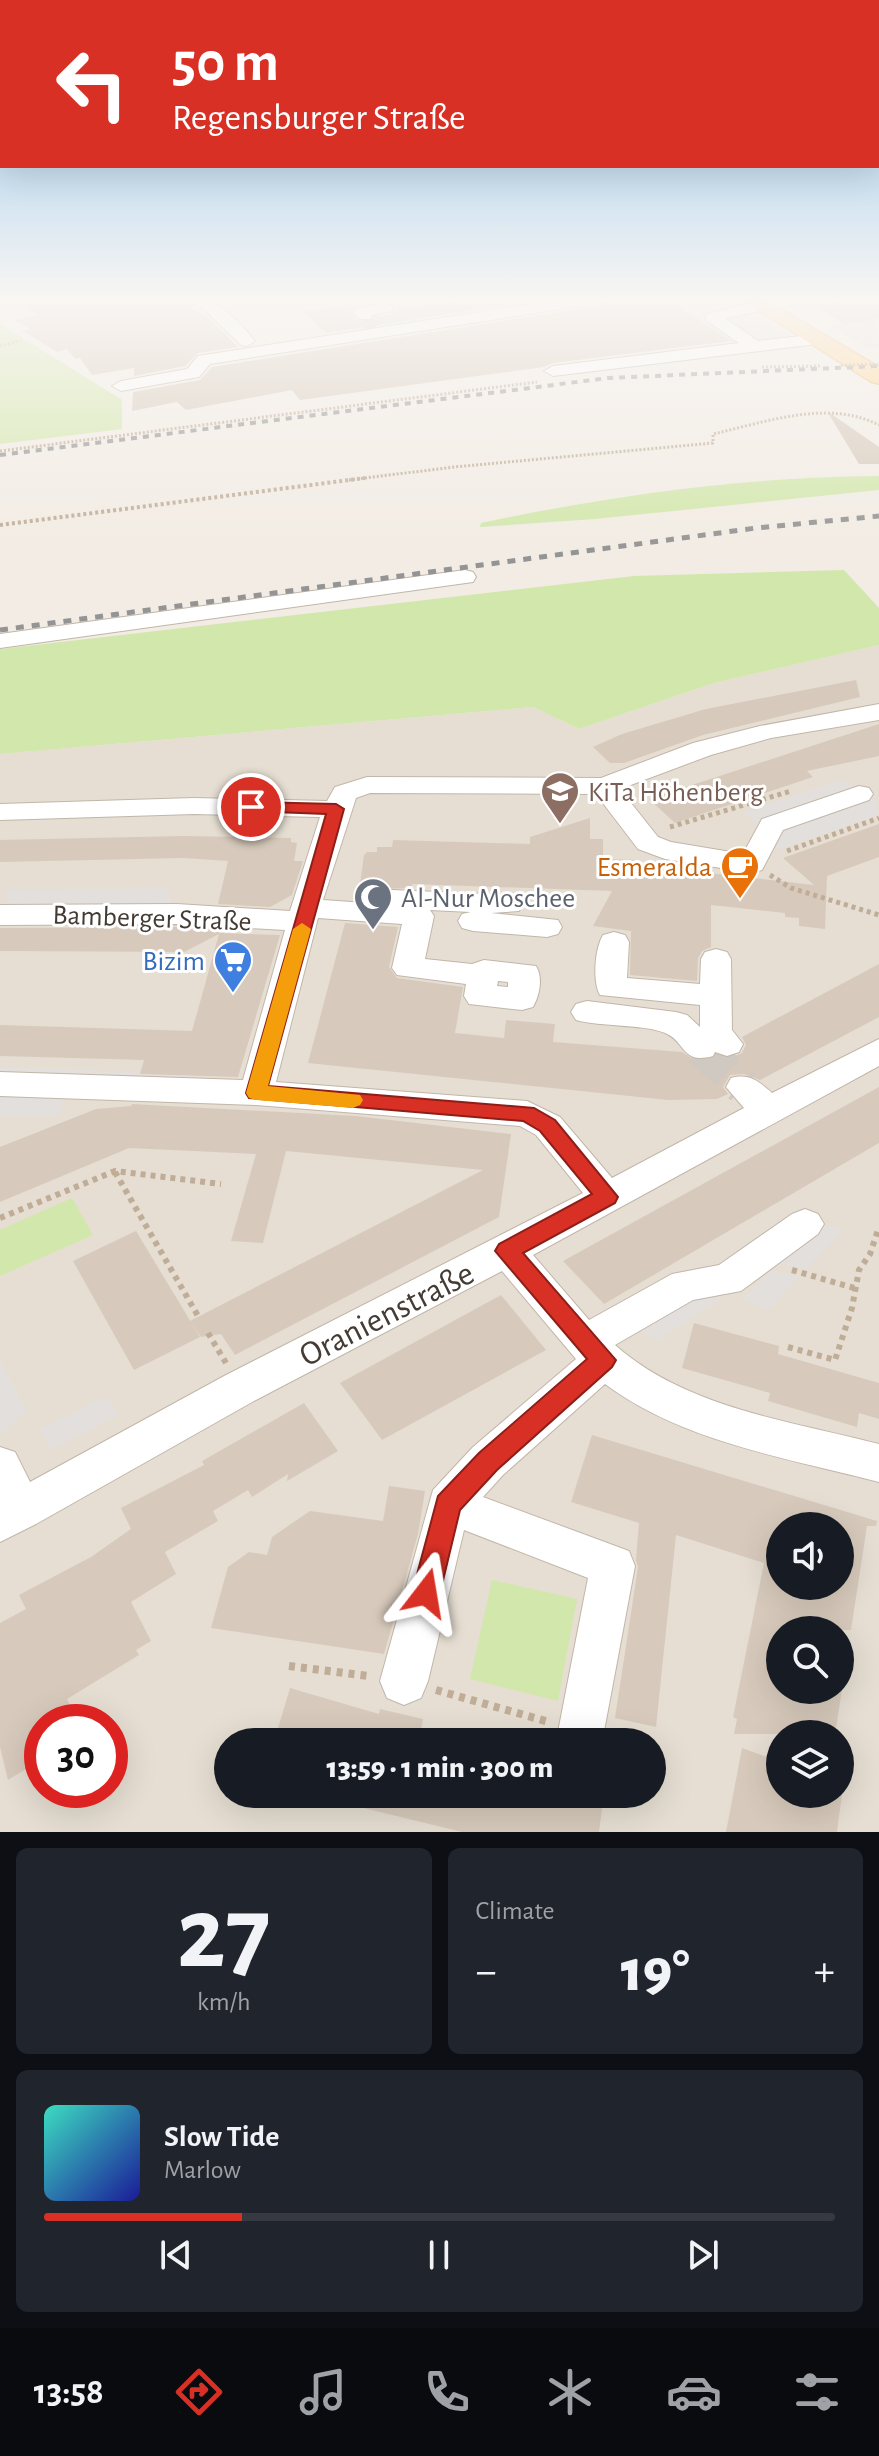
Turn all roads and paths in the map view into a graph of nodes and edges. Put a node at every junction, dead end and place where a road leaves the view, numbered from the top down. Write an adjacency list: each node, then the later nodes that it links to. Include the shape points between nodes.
1 (140, 382): 3 (street)
2 (499, 382): 7 (path)
3 (121, 386)
4 (879, 418): 5 (path)
5 (872, 419): 6 (path); 8 (path, via 831,413 791,416 713,434 713,443 454,467)
6 (879, 425)
7 (0, 451)
8 (0, 525)
9 (465, 577): 10 (street)
10 (0, 641)
11 (879, 712): 12 (street, via 715,745)
12 (604, 786): 15 (street, via 367,785); 18 (street)
13 (794, 790): 18 (path)
14 (859, 794): 19 (street, via 772,825)
15 (340, 801): 16 (street); 21 (street)
16 (0, 812)
17 (879, 818): 19 (path)
18 (642, 834): 19 (street, via 665,850)
19 (752, 864): 23 (path, via 791,888)
20 (508, 904): 21 (street)
21 (307, 908): 22 (street, Bamberger Straße); 24 (street); 33 (street)
22 (0, 915)
23 (879, 915)
24 (419, 916): 25 (street); 28 (street, via 408,968)
25 (547, 927)
26 (614, 942): 29 (street, via 611,987)
27 (716, 959): 29 (street)
28 (483, 975)
29 (717, 996): 30 (street, via 714,1046 676,1023)
30 (587, 1012)
31 (879, 1051): 36 (street, Oranienstraße, via 766,1094)
32 (0, 1084): 33 (street)
33 (256, 1093): 36 (street, via 527,1114 548,1126)
34 (115, 1171): 35 (path); 37 (path); 43 (path)
35 (221, 1184)
36 (607, 1197): 40 (street, Oranienstraße)
37 (0, 1218)
38 (805, 1224): 41 (street)
39 (878, 1230): 42 (path)
40 (507, 1251): 45 (street); 49 (street, Oranienstraße, via 240,1388)
41 (757, 1259): 42 (path); 45 (street, via 727,1280 686,1285)
42 (854, 1288): 44 (path, via 835,1360)
43 (198, 1316)
44 (788, 1347)
45 (595, 1350): 46 (street, via 646,1392 694,1413); 48 (street)
46 (879, 1463)
47 (0, 1466): 49 (street, Oranienstraße)
48 (448, 1504): 50 (street); 51 (street, via 613,1566)
49 (10, 1516)
50 (404, 1681)
51 (583, 1728)

